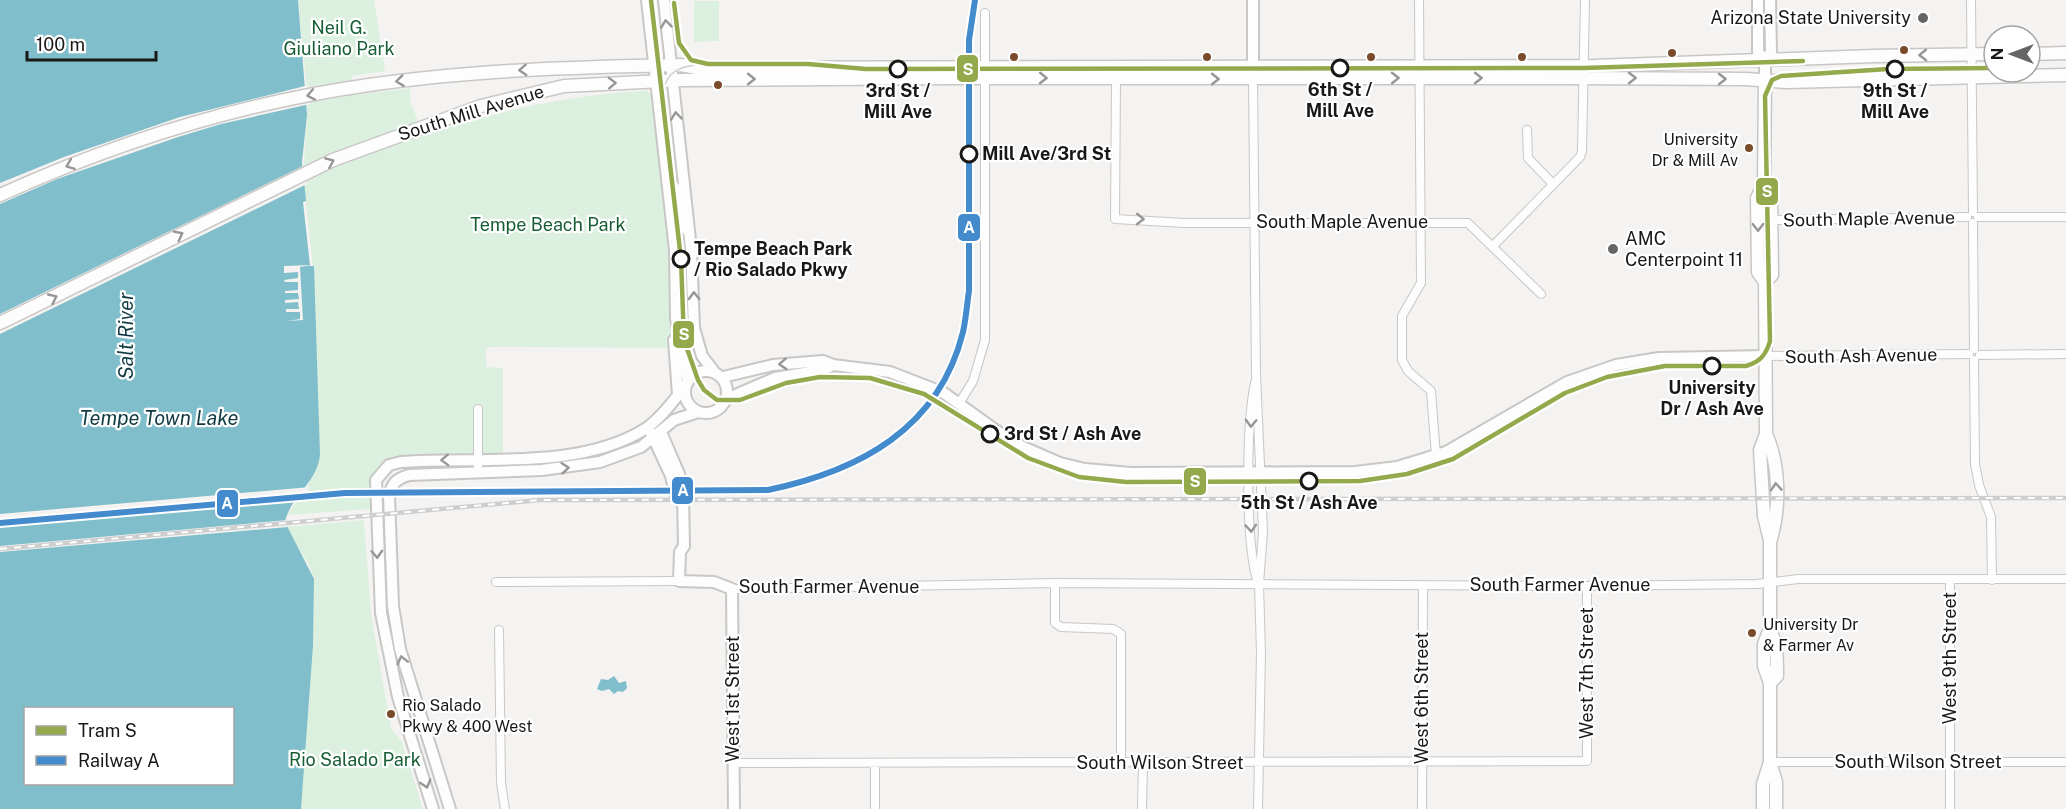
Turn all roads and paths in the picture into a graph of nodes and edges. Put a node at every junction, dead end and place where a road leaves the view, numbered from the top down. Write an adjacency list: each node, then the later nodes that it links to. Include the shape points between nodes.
1 (647, 0): 17 (main road)
2 (664, 0): 15 (main road, one-way to 2)
3 (1253, 0): 16 (main road)
4 (1419, 0): 20 (street)
5 (1585, 0): 21 (street)
6 (1758, 0): 14 (main road, via 1758,52)
7 (1770, 0): 14 (main road, via 1771,52)
8 (1971, 0): 12 (street)
9 (985, 13): 19 (street)
10 (2066, 53): 11 (main road)
11 (2042, 54)
12 (1971, 55): 13 (main road, South Mill Avenue); 14 (main road, South Mill Avenue, one-way to 14); 23 (street)
13 (1982, 55)
14 (1765, 61): 21 (main road, South Mill Avenue); 28 (main road)
15 (670, 65): 17 (main road, South Mill Avenue); 19 (main road, South Mill Avenue); 27 (main road)
16 (1253, 65): 18 (main road, South Mill Avenue); 20 (main road, South Mill Avenue); 25 (main road)
17 (655, 66): 26 (main road); 33 (main road, South Mill Avenue, one-way to 33, via 551,68 430,77 286,99 125,145)
18 (1145, 66): 19 (main road, South Mill Avenue); 24 (main road, via 1120,72)
19 (984, 72): 24 (main road, South Mill Avenue, one-way to 24); 27 (main road, South Mill Avenue, one-way to 19); 54 (street, via 985,340 973,381)
20 (1420, 72): 21 (main road, South Mill Avenue); 25 (main road, South Mill Avenue, one-way to 20); 38 (street)
21 (1584, 72): 28 (main road, South Mill Avenue, one-way to 28); 31 (street, via 1582,151)
22 (2066, 75): 23 (main road, South Mill Avenue)
23 (1971, 76): 28 (main road, South Mill Avenue, via 1823,82); 34 (street)
24 (1116, 79): 25 (main road, South Mill Avenue, one-way to 25); 37 (street, South Maple Avenue, one-way to 37, via 1115,219)
25 (1253, 79): 37 (street)
26 (657, 80): 27 (main road, South Mill Avenue); 30 (main road); 44 (main road, South Mill Avenue, one-way to 26, via 300,175 422,126 564,86)
27 (671, 80): 39 (main road, one-way to 27)
28 (1765, 80): 32 (main road)
29 (1527, 129): 31 (street, via 1528,158)
30 (667, 179): 39 (main road, via 677,190 681,226); 43 (main road, via 676,257)
31 (1552, 183): 40 (street)
32 (1764, 184): 36 (main road, via 1771,198); 41 (main road, one-way to 41, via 1757,198 1758,272)
33 (0, 195)
34 (1973, 217): 35 (street, South Maple Avenue); 36 (street, South Maple Avenue); 46 (street)
35 (2066, 217)
36 (1771, 220): 41 (main road, via 1772,275)
37 (1256, 222): 38 (street, South Maple Avenue); 61 (street)
38 (1420, 222): 40 (street, South Maple Avenue, via 1467,223); 59 (street, via 1421,283 1402,316 1402,360 1408,371 1431,391)
39 (689, 231): 49 (main road, one-way to 39, via 702,356 696,338)
40 (1493, 246): 42 (street, South Maple Avenue)
41 (1765, 282): 47 (main road)
42 (1541, 294)
43 (676, 319): 51 (main road); 52 (main road)
44 (0, 323)
45 (2066, 354): 46 (street, South Ash Avenue)
46 (1974, 355): 47 (street, South Ash Avenue); 65 (street, via 1975,464 1991,517)
47 (1766, 356): 59 (main road, South Ash Avenue, via 1659,358 1598,370 1558,387 1470,441); 68 (main road, via 1766,434 1773,450 1777,519 1770,540)
48 (833, 366): 50 (main road, South Ash Avenue, one-way to 50, via 823,361 773,365); 53 (main road, South Ash Avenue, via 775,378); 54 (main road, South Ash Avenue, via 869,368 904,376)
49 (713, 370): 50 (main road); 51 (main road, via 696,374)
50 (723, 377): 53 (main road)
51 (687, 384): 52 (main road); 57 (main road, via 687,401)
52 (678, 395): 56 (main road)
53 (726, 399): 57 (main road, via 717,411)
54 (960, 402): 61 (main road, South Ash Avenue, via 1023,447 1077,467 1131,473)
55 (478, 409): 60 (street)
56 (665, 411): 58 (main road, via 652,429); 60 (main road, via 634,435 592,450)
57 (698, 412): 58 (main road, via 679,417)
58 (657, 436): 62 (main road, one-way to 58, via 582,466 626,454); 66 (main road, via 676,495)
59 (1436, 456): 61 (main road, South Ash Avenue, via 1379,471)
60 (478, 459): 62 (street); 85 (main road, one-way to 85, via 393,463 376,480 378,577 384,634 400,703)
61 (1256, 471): 70 (street, via 1263,532); 70 (street, one-way to 70, via 1254,571)
62 (478, 472): 86 (main road, one-way to 62, via 400,648 393,606 389,496 392,485 403,477)
63 (2066, 579): 65 (street, South Farmer Avenue)
64 (1950, 580): 65 (street, South Farmer Avenue); 68 (street, South Farmer Avenue); 84 (street, West 9th Street)
65 (1992, 580)
66 (679, 581): 67 (street, South Farmer Avenue); 73 (main road, South Farmer Avenue, via 714,582)
67 (496, 582)
68 (1771, 582): 72 (street, South Farmer Avenue); 76 (main road, via 1770,629 1764,644 1764,666 1770,683)
69 (1054, 583): 70 (street, South Farmer Avenue); 73 (street, South Farmer Avenue); 80 (street, via 1055,623 1060,627 1113,629 1121,634)
70 (1259, 584): 71 (street, South Farmer Avenue); 82 (street)
71 (1423, 586): 72 (street, South Farmer Avenue); 83 (street, West 6th Street)
72 (1587, 586): 75 (street, West 7th Street)
73 (732, 589): 78 (main road, West 1st Street)
74 (499, 630): 87 (street, via 501,783)
75 (1587, 761): 83 (street, South Wilson Street)
76 (1770, 762): 84 (street, South Wilson Street); 93 (main road, via 1763,784); 94 (main road, via 1776,782)
77 (2066, 762): 84 (street, South Wilson Street)
78 (734, 763): 79 (street, South Wilson Street); 88 (main road, West 1st Street)
79 (875, 763): 80 (street, South Wilson Street); 89 (street)
80 (1121, 763): 81 (street, South Wilson Street)
81 (1143, 763): 82 (street, South Wilson Street); 90 (street)
82 (1258, 763): 83 (street, South Wilson Street); 91 (street)
83 (1422, 763): 92 (street, West 6th Street)
84 (1950, 763): 95 (street, West 9th Street)
85 (433, 809)
86 (450, 809)
87 (505, 809)
88 (734, 809)
89 (875, 809)
90 (1142, 809)
91 (1258, 809)
92 (1422, 809)
93 (1763, 809)
94 (1776, 809)
95 (1950, 809)

